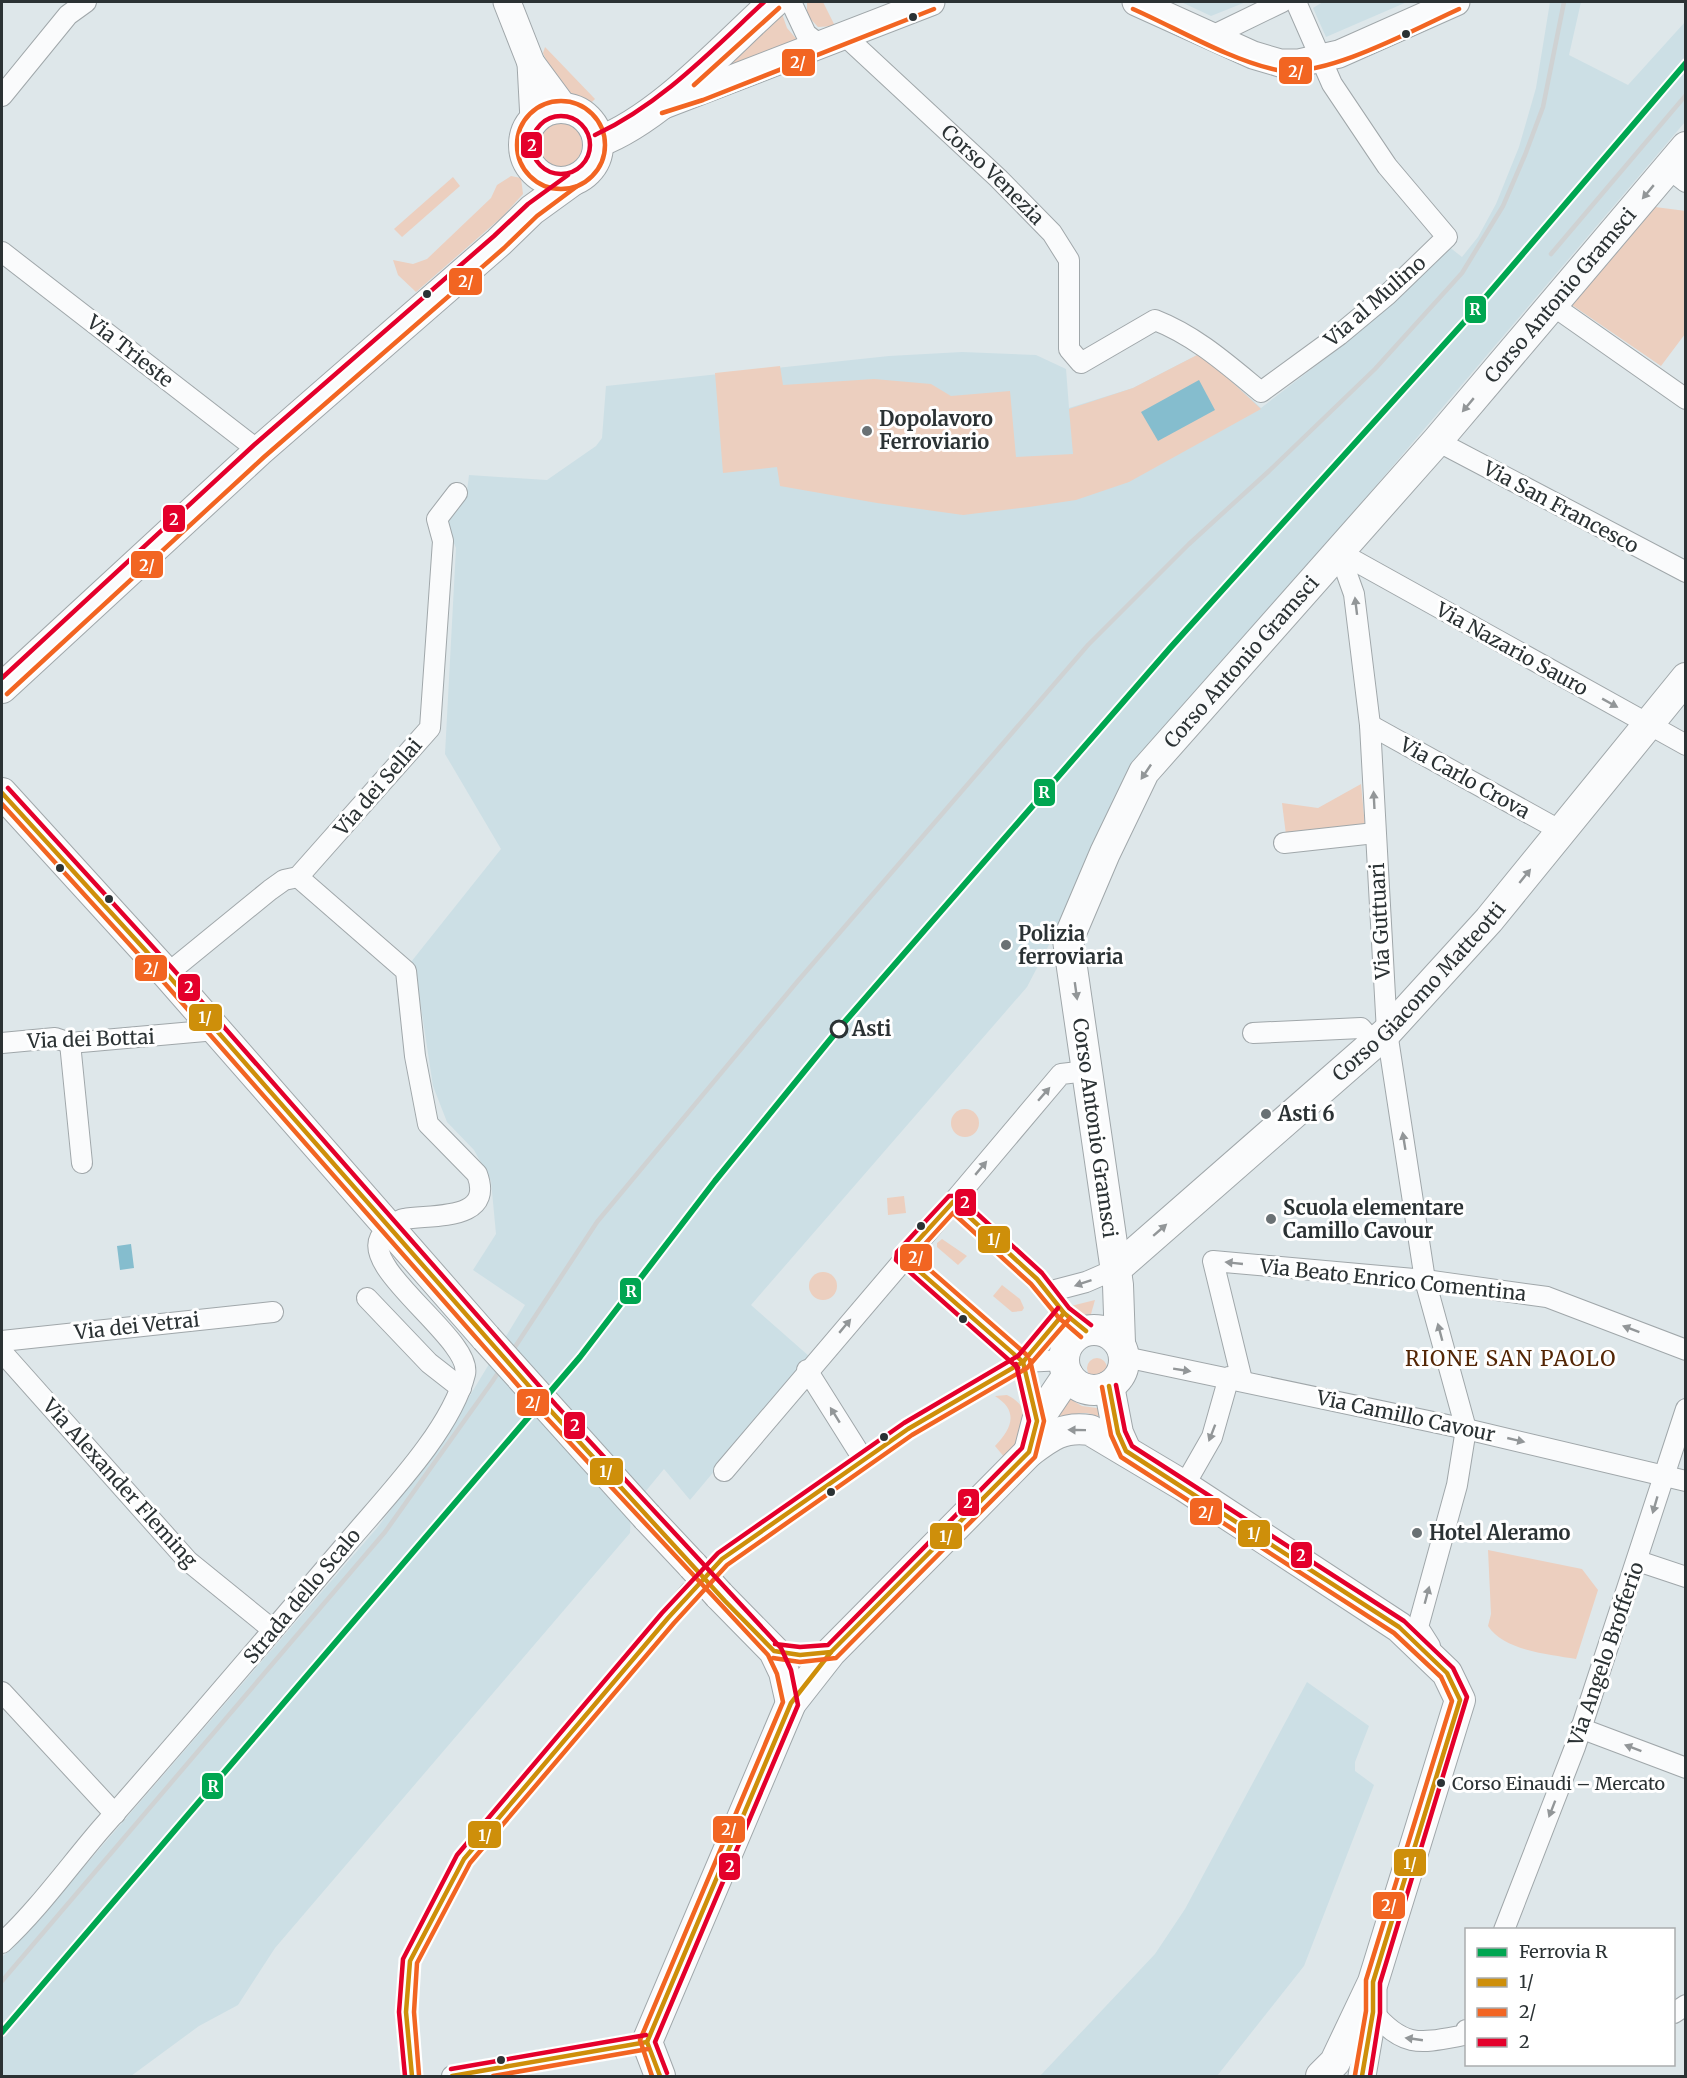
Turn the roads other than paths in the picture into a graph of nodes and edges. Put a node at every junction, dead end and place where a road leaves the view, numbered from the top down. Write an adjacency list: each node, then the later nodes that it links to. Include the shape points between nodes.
1 (86, 2): 14 (street, via 68,15)
2 (507, 2): 13 (street)
3 (774, 2): 15 (main road)
4 (791, 2): 11 (street, Corso Venezia, via 806,34)
5 (931, 2): 11 (street)
6 (1136, 2): 10 (street)
7 (1282, 2): 10 (street)
8 (1296, 2): 12 (street, Via al Mulino)
9 (1456, 2): 12 (street, via 1339,54)
10 (1212, 36): 12 (street, via 1280,63)
11 (832, 40): 15 (street); 25 (street, Corso Venezia, via 998,178 1052,233 1069,260)
12 (1321, 58): 25 (street, Via al Mulino, via 1332,84 1387,166 1447,237 1347,328 1262,392 1210,350 1155,320 1081,363)
13 (531, 63): 16 (street); 17 (street)
14 (2, 96)
15 (660, 106): 18 (main road, via 620,134)
16 (565, 108): 17 (main road, via 552,109); 18 (main road, via 587,119)
17 (534, 120): 20 (main road, via 524,138 524,149 529,166)
18 (598, 142): 21 (main road, via 592,166)
19 (1680, 166): 24 (main road, Corso Antonio Gramsci, one-way to 24)
20 (537, 174): 21 (main road, via 554,181); 22 (main road)
21 (572, 181): 22 (main road)
22 (532, 210): 28 (main road)
23 (2, 252): 28 (street, Via Trieste)
24 (1552, 305): 26 (street); 27 (main road, Corso Antonio Gramsci, one-way to 27)
25 (1069, 349)
26 (1686, 399)
27 (1437, 441): 30 (main road, Corso Antonio Gramsci); 31 (street, Via San Francesco)
28 (259, 451): 33 (main road)
29 (457, 493): 41 (street, Via dei Sellai, via 437,519 443,541 430,728)
30 (1339, 552): 34 (street, Via Guttuari, one-way to 30, via 1354,594); 35 (street, Via Nazario Sauro, one-way to 35); 48 (main road, Corso Antonio Gramsci, one-way to 48, via 1144,772 1068,940)
31 (1686, 572)
32 (1686, 678): 35 (main road, Corso Giacomo Matteotti)
33 (2, 688)
34 (1370, 724): 38 (street, Via Carlo Crova); 39 (street, Via Guttuari, one-way to 34)
35 (1648, 725): 36 (street, Via Nazario Sauro); 38 (main road, Corso Giacomo Matteotti)
36 (1686, 745)
37 (2, 793): 42 (main road)
38 (1561, 831): 45 (main road, Corso Giacomo Matteotti, one-way to 38, via 1489,920)
39 (1375, 833): 40 (street); 45 (street, Via Guttuari)
40 (1284, 843)
41 (298, 878): 42 (street, Via dei Sellai, via 284,880 270,890); 51 (street, via 406,971 415,1056 428,1124 477,1174 480,1182 476,1200 458,1214 401,1219)
42 (167, 974): 43 (main road)
43 (216, 1030): 47 (street, Via dei Bottai); 51 (main road)
44 (1253, 1033): 45 (street, via 1361,1028)
45 (1381, 1038): 53 (main road, Corso Giacomo Matteotti, one-way to 45); 54 (street, Via Guttuari, one-way to 45)
46 (2, 1043): 47 (street, Via dei Bottai, via 55,1038)
47 (70, 1043): 49 (street)
48 (1087, 1071): 50 (street, one-way to 48, via 1061,1074); 53 (main road, Corso Antonio Gramsci)
49 (82, 1163)
50 (953, 1202): 52 (street); 55 (street)
51 (390, 1228): 67 (street, Strada dello Scalo, via 380,1238 378,1250 387,1268 465,1362); 80 (main road, bridge, via 647,1517)
52 (903, 1257): 62 (street); 64 (street, one-way to 52)
53 (1117, 1277): 55 (street, one-way to 55); 58 (main road, Corso Antonio Gramsci)
54 (1425, 1280): 60 (street, Via Beato Enrico Comentina, one-way to 54, via 1547,1297); 65 (street, Via Beato Enrico Comentina, one-way to 65, via 1214,1261); 69 (street, Via Guttuari, one-way to 54)
55 (1048, 1292): 58 (street)
56 (367, 1298): 67 (street)
57 (273, 1312): 59 (street, Via dei Vetrai)
58 (1098, 1335): 62 (street); 63 (main road, via 1070,1342); 65 (street, Via Camillo Cavour, one-way to 65); 66 (main road, via 1121,1374)
59 (2, 1341)
60 (1686, 1350)
61 (2, 1352): 81 (street, Via Alexander Fleming, via 188,1562)
62 (1023, 1362): 63 (street); 72 (street)
63 (1066, 1368): 66 (main road, via 1082,1388); 71 (main road, via 1037,1422)
64 (807, 1370): 72 (street, one-way to 64); 73 (street)
65 (1235, 1379): 69 (street, Via Camillo Cavour); 76 (street, one-way to 76, via 1212,1437)
66 (1109, 1386): 70 (main road, via 1118,1433)
67 (460, 1388): 81 (street, Strada dello Scalo, via 418,1458)
68 (1686, 1409): 74 (street, Via Angelo Brofferio)
69 (1466, 1429): 74 (street, Via Camillo Cavour, one-way to 74); 85 (street, one-way to 69, via 1456,1671 1427,1643 1418,1627 1457,1485)
70 (1126, 1451): 71 (main road, one-way to 71, via 1090,1430 1074,1428 1056,1432); 76 (main road)
71 (1029, 1452): 83 (main road)
72 (863, 1460): 77 (street)
73 (724, 1471)
74 (1664, 1475): 75 (street, Via Camillo Cavour); 78 (street, Via Angelo Brofferio, one-way to 78)
75 (1686, 1481)
76 (1184, 1486): 85 (main road, via 1400,1627 1447,1673)
77 (722, 1559)
78 (1638, 1561): 79 (street); 87 (street, Via Angelo Brofferio)
79 (1686, 1578)
80 (692, 1579): 82 (main road, bridge, via 719,1595); 97 (street, via 464,1859 410,1961 406,2012)
81 (273, 1630): 89 (street, Strada dello Scalo)
82 (774, 1651): 83 (main road, via 800,1655); 86 (main road, via 784,1671)
83 (831, 1652): 86 (main road)
84 (2, 1692): 89 (street)
85 (1460, 1700): 92 (main road)
86 (790, 1703): 95 (main road)
87 (1580, 1728): 88 (street, one-way to 87); 90 (street, Via Angelo Brofferio, one-way to 90)
88 (1686, 1768)
89 (115, 1814): 91 (street, Strada dello Scalo)
90 (1504, 1928)
91 (2, 1942)
92 (1373, 1982): 93 (street); 100 (main road, via 1335,2062)
93 (1373, 2012): 94 (street, one-way to 93, via 1419,2041 1397,2036); 101 (street)
94 (1465, 2032)
95 (647, 2042): 96 (street); 99 (main road)
96 (556, 2068): 98 (street)
97 (412, 2076)
98 (452, 2076)
99 (660, 2076)
100 (1321, 2076)
101 (1362, 2076)

